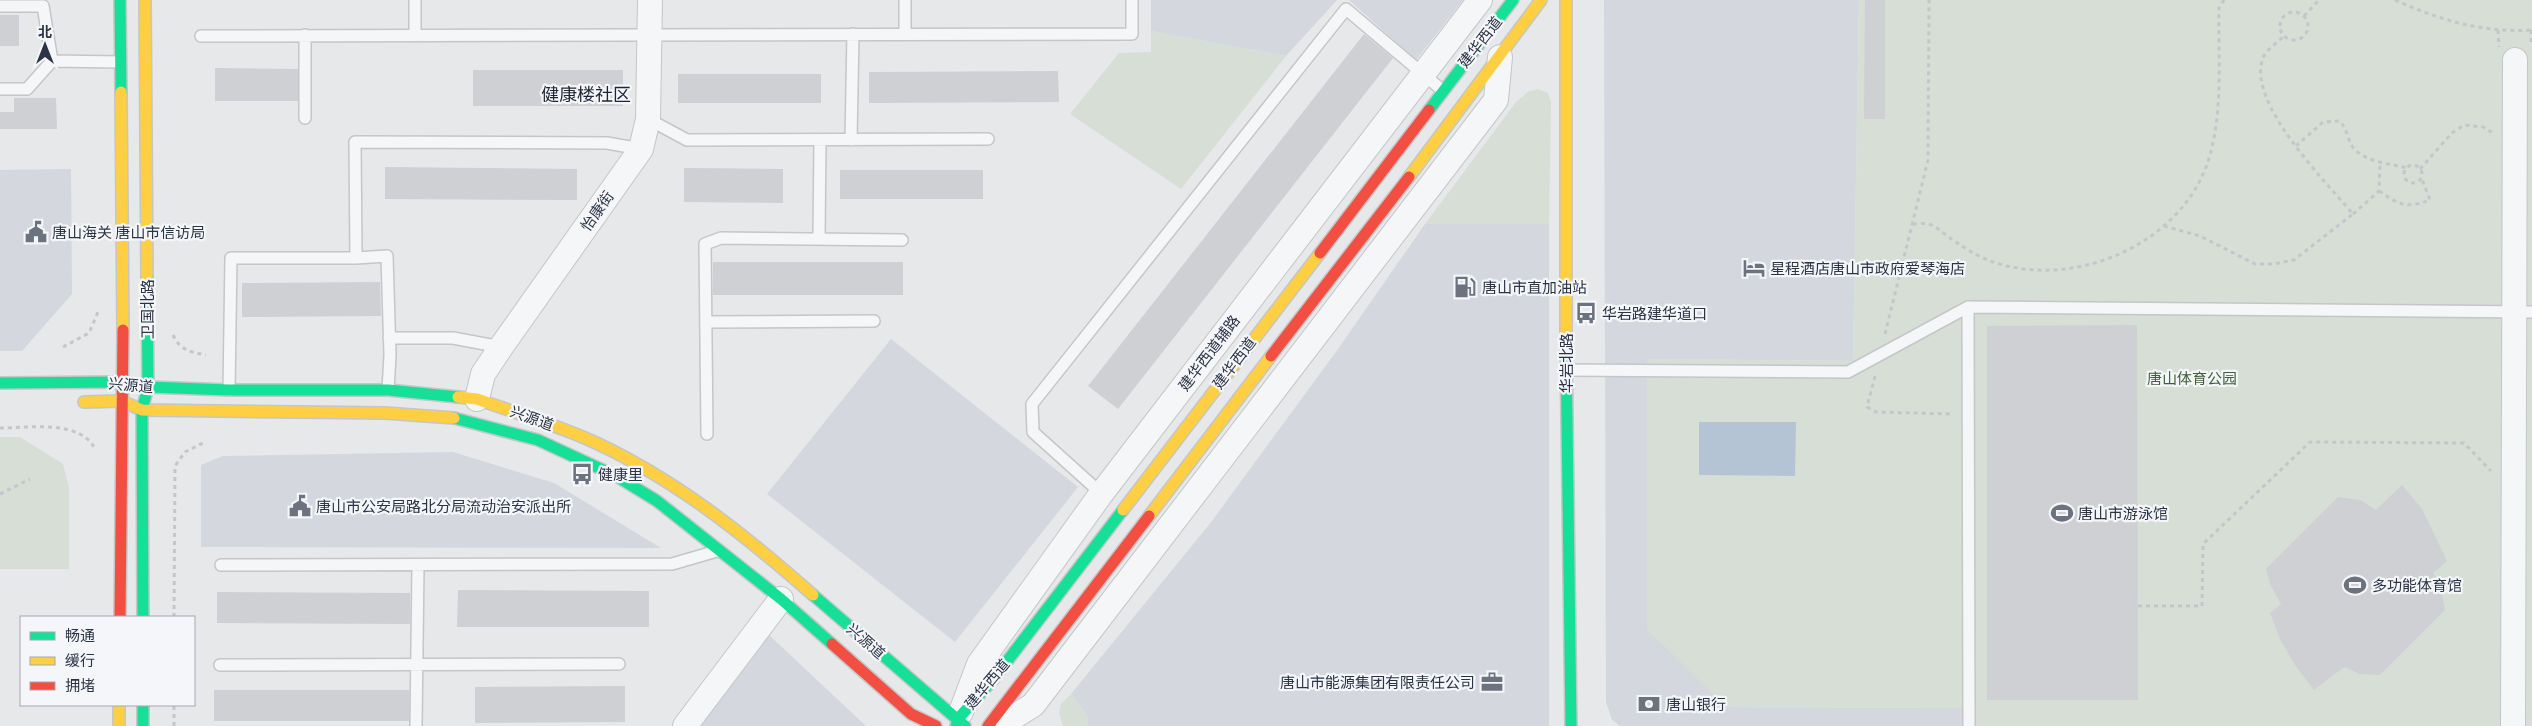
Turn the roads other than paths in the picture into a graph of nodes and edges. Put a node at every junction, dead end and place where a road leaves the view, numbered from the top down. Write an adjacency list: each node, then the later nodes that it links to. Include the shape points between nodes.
1 (120, 0): 21 (main road, 卫国北路)
2 (145, 0): 43 (main road, 卫国北路)
3 (415, 0): 16 (lane)
4 (650, 0): 12 (street, 怡康街)
5 (905, 0): 14 (lane)
6 (1132, 0): 14 (lane, via 1132,34)
7 (1480, 0): 22 (street, 建华西道辅路)
8 (1513, 0): 24 (main road, 建华西道)
9 (1541, 0): 18 (main road, 建华西道)
10 (1566, 0): 40 (main road, 华岩北路)
11 (0, 6): 20 (lane, via 42,6)
12 (649, 34): 13 (lane); 16 (lane); 26 (street, 怡康街)
13 (853, 34): 14 (lane); 29 (lane)
14 (905, 34)
15 (305, 35): 16 (lane); 17 (lane); 25 (lane)
16 (415, 35)
17 (201, 36)
18 (1500, 57): 70 (main road, 建华西道); 71 (street, via 1496,100 1033,705)
19 (2515, 60): 35 (street, via 2514,147)
20 (52, 61): 21 (lane); 23 (lane, via 27,89)
21 (120, 62): 41 (main road, 卫国北路)
22 (1423, 74): 24 (lane); 51 (street, 建华西道辅路); 51 (lane, via 1346,9 1032,404 1033,432)
23 (0, 89)
24 (1442, 90): 52 (main road, 建华西道)
25 (305, 118)
26 (648, 119): 28 (lane, via 687,140); 30 (street, 怡康街)
27 (988, 139): 29 (lane)
28 (820, 140): 29 (lane); 31 (lane)
29 (851, 140)
30 (641, 149): 33 (lane, via 607,143 356,142); 39 (street, 怡康街)
31 (819, 238): 32 (lane); 37 (lane, via 721,238 705,244)
32 (902, 240)
33 (356, 258): 38 (lane, via 386,256); 44 (lane, via 231,258)
34 (1968, 307): 35 (lane); 40 (lane, via 1848,372); 73 (lane)
35 (2523, 312): 74 (street, via 2514,493)
36 (874, 321): 37 (lane)
37 (706, 322): 50 (lane)
38 (389, 338): 39 (lane, via 453,338); 45 (lane)
39 (501, 347): 46 (street, 怡康街, via 483,374)
40 (1566, 370): 72 (main road, 华岩北路)
41 (124, 382): 42 (main road, 兴源道); 43 (main road, 兴源道); 47 (main road, 卫国北路)
42 (0, 383)
43 (148, 387): 44 (main road, 兴源道); 49 (main road, 卫国北路)
44 (229, 390): 45 (main road, 兴源道)
45 (388, 390): 46 (main road, 兴源道)
46 (477, 399): 64 (main road, 兴源道, via 585,438 655,474 706,508 788,573)
47 (121, 401): 48 (main road, 兴源道); 49 (main road, 兴源道); 57 (main road, 卫国北路)
48 (73, 402)
49 (142, 410): 53 (main road, 兴源道, via 385,413 452,417 500,428 538,440 618,477 657,501); 58 (main road, 卫国北路)
50 (707, 434)
51 (1101, 494): 52 (lane); 64 (street, 建华西道辅路, via 979,664)
52 (1123, 509): 64 (main road, 建华西道)
53 (720, 550): 55 (lane, via 672,564); 56 (main road, 兴源道)
54 (221, 564): 55 (lane)
55 (418, 566): 59 (lane)
56 (781, 599): 68 (street); 69 (main road, 兴源道, via 911,714)
57 (120, 616)
58 (143, 616)
59 (417, 664): 60 (lane); 61 (lane); 67 (lane)
60 (619, 664)
61 (220, 665)
62 (119, 706): 65 (main road)
63 (143, 706): 66 (main road)
64 (960, 724)
65 (119, 726)
66 (143, 726)
67 (416, 726)
68 (685, 726)
69 (936, 726)
70 (988, 726)
71 (999, 726)
72 (1571, 726)
73 (1969, 726)
74 (2513, 726)

